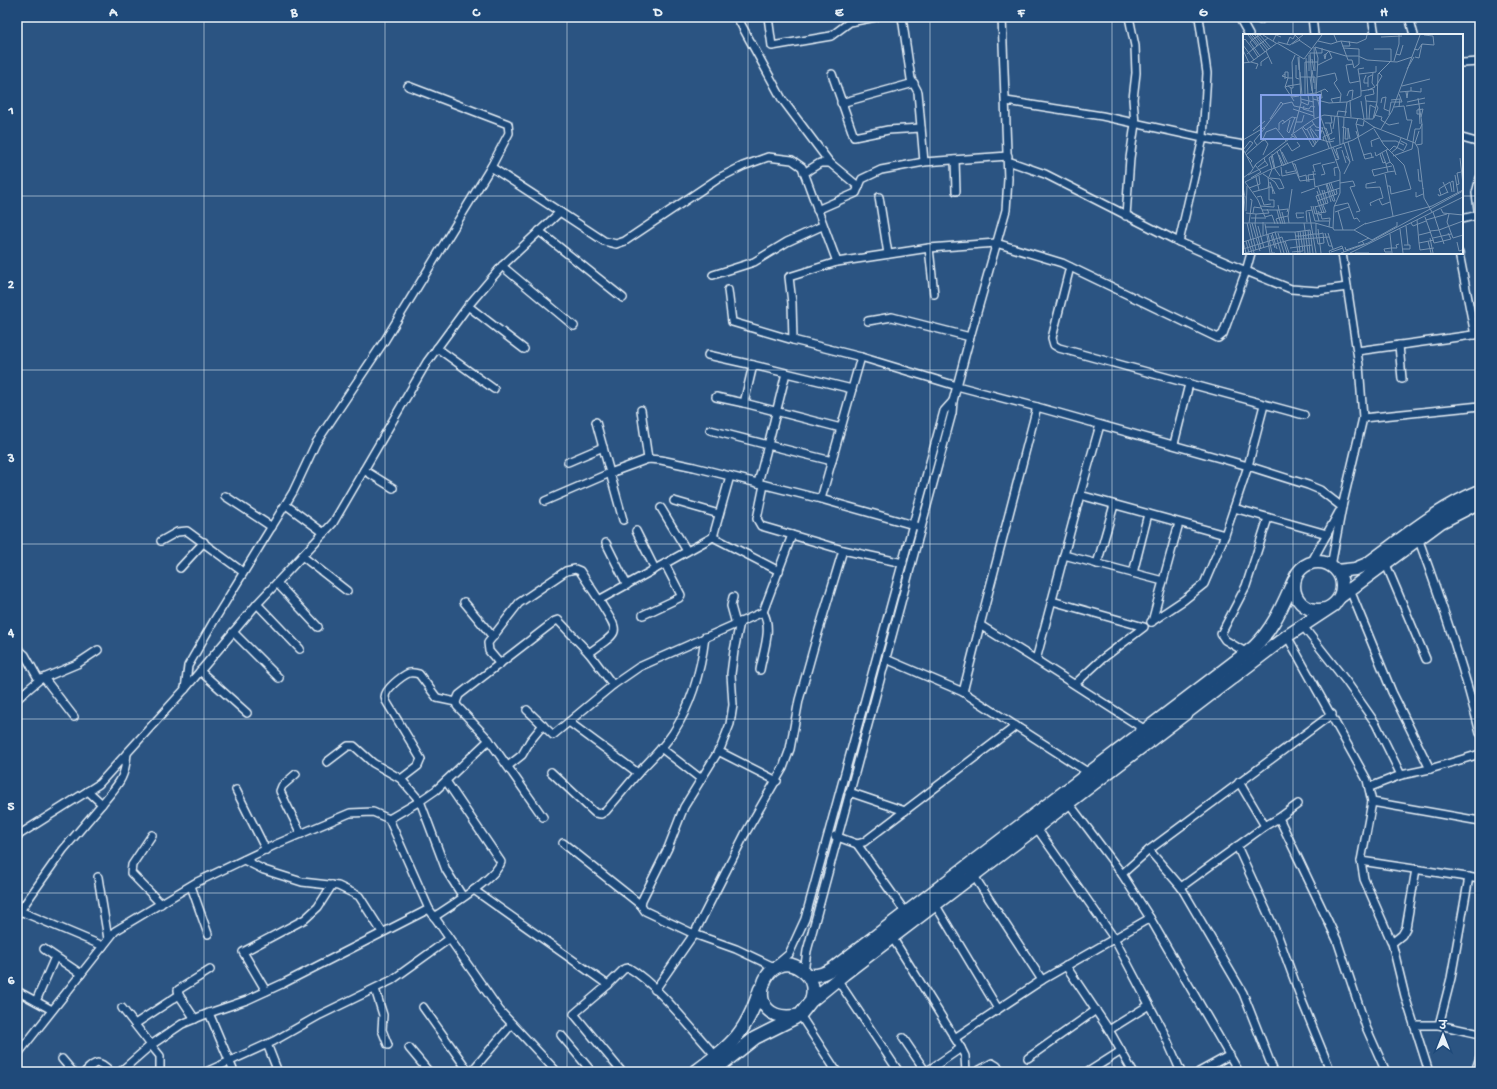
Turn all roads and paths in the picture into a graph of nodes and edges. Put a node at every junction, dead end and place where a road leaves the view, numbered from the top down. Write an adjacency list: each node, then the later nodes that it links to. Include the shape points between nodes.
1 (737, 17): 32 (street, via 782,99)
2 (768, 17): 3 (street, via 772,46 831,36 850,22)
3 (876, 17)
4 (902, 17): 19 (street, via 911,79)
5 (1002, 17): 21 (street)
6 (1129, 17): 23 (street, via 1136,73 1133,99)
7 (1198, 17): 25 (street, via 1207,73)
8 (1239, 17): 12 (street)
9 (1312, 17): 13 (street)
10 (1372, 17): 14 (street)
11 (1409, 17): 15 (street)
12 (1248, 34)
13 (1314, 34)
14 (1375, 34)
15 (1414, 34)
16 (1480, 62): 17 (street)
17 (1463, 63)
18 (832, 74): 22 (street)
19 (914, 83): 22 (street); 24 (street, via 918,92)
20 (408, 86): 33 (street, via 508,124 509,134)
21 (1006, 101): 23 (street); 29 (street)
22 (841, 103): 24 (street, via 854,138 888,130)
23 (1135, 124): 25 (street); 42 (street)
24 (921, 128): 31 (street)
25 (1203, 138): 28 (street); 47 (street)
26 (1463, 138): 27 (street)
27 (1480, 143)
28 (1243, 145)
29 (1008, 158): 30 (street); 42 (street); 48 (street, via 1006,210)
30 (955, 160): 31 (street); 37 (street)
31 (924, 162): 36 (street, via 881,170 862,179)
32 (830, 163): 34 (street, via 820,163); 36 (street)
33 (492, 167): 40 (street); 115 (street, via 385,340 316,443)
34 (804, 173): 39 (street); 40 (street, via 802,167 792,160 781,157 768,157 749,164 719,178 625,241 616,244 604,241)
35 (1480, 178): 41 (street, via 1476,193)
36 (859, 187): 39 (street, via 856,193)
37 (956, 191)
38 (879, 197): 50 (street)
39 (817, 210): 44 (street)
40 (560, 212): 46 (street)
41 (1478, 215): 43 (street); 45 (street)
42 (1126, 216): 47 (street)
43 (1463, 219)
44 (822, 226): 54 (street); 58 (street, via 787,242 754,262)
45 (1480, 226)
46 (539, 231): 55 (street); 62 (street)
47 (1179, 242): 57 (street)
48 (996, 243): 49 (street); 56 (street); 67 (street)
49 (929, 248): 50 (street); 61 (street)
50 (888, 254): 54 (street)
51 (1251, 254): 57 (street)
52 (1342, 254): 59 (street)
53 (1459, 254): 66 (street)
54 (838, 262): 68 (street, via 788,277)
55 (502, 266): 63 (street); 65 (street)
56 (1070, 267): 57 (street, via 1218,338 1223,334); 78 (street, via 1052,338 1054,345)
57 (1246, 271): 59 (street, via 1291,289 1318,291)
58 (713, 275)
59 (1347, 287): 72 (street)
60 (728, 290): 68 (street, via 732,322)
61 (934, 294)
62 (623, 298)
63 (468, 306): 70 (street); 71 (street)
64 (868, 321): 67 (street, via 892,317)
65 (574, 326)
66 (1478, 334): 69 (street)
67 (970, 337): 79 (street)
68 (793, 340): 74 (street)
69 (1399, 345): 72 (street); 77 (street)
70 (437, 348): 81 (street); 103 (street)
71 (524, 349)
72 (1358, 351): 91 (street)
73 (708, 355): 75 (street)
74 (861, 357): 79 (street); 80 (street)
75 (753, 365): 76 (street); 84 (street)
76 (786, 373): 80 (street); 89 (street)
77 (1402, 379)
78 (1189, 384): 85 (street); 96 (street)
79 (957, 386): 83 (street); 87 (street)
80 (852, 389): 94 (street)
81 (494, 390)
82 (716, 397): 84 (street)
83 (953, 401): 125 (street, via 944,411); 127 (street)
84 (744, 403): 89 (street)
85 (1264, 405): 90 (street); 102 (street)
86 (1480, 406): 91 (street)
87 (1038, 407): 93 (street); 168 (street)
88 (641, 410): 99 (street)
89 (777, 412): 94 (street); 97 (street)
90 (1304, 415)
91 (1363, 418): 117 (street)
92 (596, 422): 98 (street)
93 (1100, 425): 96 (street); 109 (street)
94 (841, 428): 100 (street)
95 (710, 430): 97 (street)
96 (1174, 444): 102 (street)
97 (768, 445): 100 (street); 106 (street)
98 (603, 447): 101 (street); 104 (street)
99 (648, 459): 104 (street); 105 (street)
100 (832, 461): 111 (street)
101 (568, 462)
102 (1248, 466): 117 (street, via 1320,490); 119 (street)
103 (364, 470): 107 (street); 129 (street, via 333,523)
104 (610, 473): 112 (street); 123 (street)
105 (730, 476): 106 (street); 120 (street)
106 (761, 484): 111 (street); 131 (street, via 758,523)
107 (393, 488)
108 (1480, 492): 148 (main road, via 1462,498 1435,514 1367,564 1355,569)
109 (1080, 495): 116 (street); 140 (street)
110 (225, 496): 126 (street)
111 (821, 499): 125 (street)
112 (545, 501)
113 (674, 501): 120 (street)
114 (1480, 502): 134 (main road, via 1441,522)
115 (286, 505): 126 (street); 129 (street)
116 (1114, 505): 121 (street); 146 (street)
117 (1342, 507): 130 (street); 148 (street)
118 (661, 508): 139 (street)
119 (1234, 508): 122 (street); 132 (street)
120 (719, 514): 133 (street)
121 (1148, 514): 124 (street); 152 (street)
122 (1268, 518): 130 (street); 180 (street, via 1246,586 1221,634 1225,640)
123 (623, 520)
124 (1180, 523): 132 (street); 154 (street)
125 (914, 524): 127 (street); 143 (street)
126 (272, 527): 151 (street)
127 (921, 527): 181 (street)
128 (636, 531): 149 (street)
129 (324, 533): 141 (street)
130 (1327, 534): 144 (street)
131 (792, 535): 138 (street); 150 (street)
132 (1225, 535): 166 (street, via 1204,584)
133 (713, 537): 139 (street); 150 (street)
134 (1418, 538): 142 (main road); 203 (street, via 1469,686)
135 (161, 541): 136 (street, via 182,530 192,533)
136 (204, 542): 147 (street); 151 (street)
137 (606, 543): 156 (street)
138 (843, 550): 143 (street); 220 (street, via 801,693 790,749)
139 (687, 551): 145 (street)
140 (1064, 555): 146 (street); 161 (street)
141 (302, 556): 155 (street); 157 (street)
142 (1385, 562): 159 (main road); 182 (street)
143 (903, 563): 239 (street)
144 (1311, 563): 148 (main road, via 1318,562); 153 (main road, via 1301,569)
145 (665, 564): 149 (street); 165 (street, via 681,595)
146 (1097, 564): 152 (street)
147 (180, 568)
148 (1334, 568): 159 (main road, via 1342,584)
149 (656, 569): 156 (street)
150 (779, 571): 164 (street)
151 (243, 572): 191 (street, via 188,666)
152 (1133, 573): 154 (street)
153 (1294, 580): 159 (main road, via 1295,595 1304,607 1319,611); 180 (main road, via 1266,635)
154 (1163, 581): 166 (street)
155 (276, 583): 163 (street); 170 (street)
156 (627, 585): 160 (street)
157 (346, 591)
158 (732, 597): 167 (street, via 731,606)
159 (1341, 598): 169 (main road); 211 (street)
160 (599, 600): 175 (street, via 580,572 575,569 566,571 519,603); 179 (street, via 615,630 613,635)
161 (1052, 601): 171 (street); 183 (street)
162 (464, 602): 175 (street)
163 (257, 604): 172 (street); 177 (street)
164 (763, 612): 167 (street); 185 (street, via 768,628)
165 (643, 615)
166 (1152, 622): 171 (street)
167 (738, 623): 173 (street); 206 (street, via 731,674 733,705 730,724)
168 (980, 625): 183 (street); 192 (street)
169 (1302, 625): 174 (main road); 216 (street, via 1376,724)
170 (318, 627)
171 (1144, 627): 189 (street, via 1102,659)
172 (233, 632): 186 (street); 187 (street)
173 (705, 636): 190 (street, via 648,662); 205 (street, via 702,664 688,702 673,733)
174 (1287, 636): 197 (street); 202 (main road)
175 (493, 637): 184 (street, via 487,646)
176 (17, 648): 188 (street, via 25,655)
177 (300, 649)
178 (98, 650): 188 (street, via 77,664)
179 (589, 652): 184 (street, via 558,620); 190 (street)
180 (1247, 653): 202 (main road)
181 (886, 659): 192 (street); 225 (street)
182 (1426, 659)
183 (1036, 660): 189 (street)
184 (500, 664): 194 (street, via 459,695)
185 (760, 670)
186 (200, 671): 191 (street); 196 (street)
187 (279, 678)
188 (41, 679): 193 (street); 198 (street)
189 (1075, 684): 202 (street)
190 (613, 685): 199 (street)
191 (185, 689): 207 (street)
192 (963, 692): 201 (street)
193 (17, 699)
194 (456, 702): 204 (street); 217 (street, via 437,698 419,674 415,673 408,674 386,691 386,701 422,759 418,766)
195 (527, 710): 200 (street)
196 (247, 713)
197 (1332, 714): 221 (street); 222 (street)
198 (74, 716)
199 (569, 722): 200 (street, via 553,735); 213 (street)
200 (543, 725): 210 (street, via 522,755)
201 (1016, 726): 214 (street); 231 (street)
202 (1149, 733): 214 (main road); 227 (main road)
203 (1480, 733)
204 (489, 740): 210 (street); 219 (street)
205 (661, 748): 213 (street); 218 (street)
206 (718, 752): 218 (street); 220 (street)
207 (127, 753): 224 (street, via 99,784); 229 (street, via 122,779)
208 (1480, 754): 211 (street)
209 (327, 762): 217 (street, via 348,746 354,746 373,763)
210 (508, 766): 232 (street)
211 (1430, 769): 216 (street)
212 (551, 772): 213 (street, via 595,813 601,814)
213 (638, 773)
214 (1089, 773): 251 (main road)
215 (296, 774): 238 (street, via 280,791)
216 (1401, 775): 222 (street)
217 (401, 779): 226 (street)
218 (701, 779): 263 (street, via 684,807)
219 (446, 781): 226 (street); 259 (street, via 501,862 499,868)
220 (777, 781): 271 (street, via 745,834)
221 (1238, 782): 236 (street); 247 (street)
222 (1370, 787): 228 (street)
223 (236, 790): 246 (street)
224 (88, 791): 229 (street); 241 (street)
225 (849, 792): 231 (street); 242 (street)
226 (420, 801): 234 (street); 260 (street, via 446,870)
227 (1068, 802): 237 (main road); 252 (street)
228 (1372, 802): 235 (street); 249 (street)
229 (102, 804): 265 (street, via 63,850)
230 (1298, 804): 233 (street)
231 (905, 811): 244 (street, via 864,842)
232 (543, 817)
233 (1280, 818): 236 (street); 355 (street, via 1337,940 1366,1027)
234 (389, 819): 238 (street, via 374,812 350,814); 264 (street)
235 (1480, 821)
236 (1265, 826): 245 (street)
237 (1036, 827): 251 (main road); 273 (street)
238 (301, 834): 246 (street)
239 (829, 834): 242 (street); 281 (street, via 805,919 789,954)
240 (152, 835): 261 (street, via 132,865 131,873)
241 (17, 836)
242 (838, 837): 244 (street); 284 (street, via 807,951)
243 (563, 843): 263 (street)
244 (857, 844): 266 (street)
245 (1237, 846): 258 (street); 354 (street, via 1278,936)
246 (266, 850): 248 (street)
247 (1149, 850): 252 (street); 258 (street)
248 (244, 860): 256 (street, via 264,870 302,882); 257 (street)
249 (1361, 861): 250 (street); 276 (street, via 1364,879)
250 (1416, 869): 254 (street); 276 (street, via 1406,928)
251 (970, 870): 262 (main road); 266 (main road); 286 (street)
252 (1122, 874): 268 (street)
253 (98, 877): 274 (street)
254 (1469, 877): 255 (street); 308 (street)
255 (1480, 879)
256 (332, 885): 269 (street, via 359,896); 292 (street, via 318,907 305,919 243,952)
257 (191, 886): 261 (street); 270 (street)
258 (1181, 888): 353 (street, via 1243,993)
259 (474, 890): 260 (street); 288 (street)
260 (463, 897): 267 (street)
261 (161, 904): 274 (street, via 115,931)
262 (935, 904): 272 (main road); 300 (street)
263 (641, 905): 271 (street, via 644,911)
264 (429, 909): 267 (street); 269 (street)
265 (19, 913): 277 (street)
266 (906, 913): 284 (main road, via 826,973 816,976)
267 (434, 917): 275 (street)
268 (1150, 918): 273 (street); 321 (street)
269 (382, 932): 292 (street)
270 (208, 934)
271 (694, 934): 281 (street, via 736,950); 290 (street)
272 (892, 937): 285 (main road); 313 (street)
273 (1114, 938): 280 (street); 296 (street)
274 (108, 939): 277 (street)
275 (449, 939): 289 (street, via 392,980); 306 (street, via 500,1012)
276 (1392, 943): 307 (street)
277 (103, 946): 283 (street)
278 (44, 949): 279 (street)
279 (55, 957): 283 (street); 294 (street)
280 (1066, 966): 286 (street); 301 (street)
281 (772, 969): 284 (main road, via 785,965 793,966); 287 (main road)
282 (210, 970): 293 (street, via 180,987)
283 (81, 974): 299 (street)
284 (806, 974): 295 (main road, via 814,992)
285 (837, 979): 295 (main road); 343 (street)
286 (1042, 980): 300 (street)
287 (762, 984): 303 (main road, via 763,1000 773,1013 782,1017); 322 (main road, via 748,1021 738,1037)
288 (608, 985): 290 (street, via 624,969 629,968); 339 (street, via 574,1014)
289 (375, 989): 314 (street); 316 (street, via 383,1015 382,1030)
290 (655, 990): 322 (street)
291 (17, 991): 294 (street)
292 (266, 991): 302 (street)
293 (179, 995): 304 (street); 305 (street)
294 (36, 1001): 299 (street)
295 (811, 1002): 303 (main road)
296 (1149, 1005): 309 (street); 350 (street)
297 (122, 1008): 305 (street)
298 (423, 1008): 336 (street)
299 (52, 1010): 320 (street)
300 (998, 1010): 313 (street)
301 (1096, 1010): 309 (street); 324 (street)
302 (209, 1012): 304 (street); 326 (street)
303 (800, 1015): 341 (main road, via 755,1038); 342 (street)
304 (195, 1019): 315 (street, via 175,1028)
305 (135, 1024): 315 (street)
306 (512, 1024): 336 (street); 337 (street)
307 (1414, 1025): 308 (street); 356 (street)
308 (1440, 1025): 310 (street)
309 (1109, 1030): 319 (street)
310 (1480, 1034)
311 (561, 1035): 338 (street)
312 (903, 1038): 344 (street)
313 (955, 1038): 318 (street)
314 (267, 1044): 326 (street); 334 (street)
315 (151, 1045): 330 (street); 331 (street, via 160,1056)
316 (388, 1045)
317 (409, 1048): 335 (street)
318 (961, 1048): 344 (street); 345 (street, via 965,1056)
319 (1121, 1051): 348 (street); 349 (street)
320 (17, 1055)
321 (1230, 1055): 351 (street); 352 (street)
322 (716, 1056): 340 (main road)
323 (1480, 1056): 357 (street)
324 (1028, 1058)
325 (62, 1059): 327 (street)
326 (229, 1061): 332 (street); 333 (street)
327 (73, 1072)
328 (85, 1072): 329 (street, via 93,1063 98,1062)
329 (111, 1072)
330 (120, 1072)
331 (160, 1072)
332 (206, 1072)
333 (234, 1072)
334 (278, 1072)
335 (429, 1072)
336 (470, 1072)
337 (557, 1072)
338 (592, 1072)
339 (622, 1072)
340 (695, 1072)
341 (712, 1072)
342 (837, 1072)
343 (899, 1072)
344 (926, 1072)
345 (966, 1072)
346 (976, 1072): 347 (street, via 992,1063)
347 (1001, 1072)
348 (1088, 1072)
349 (1133, 1072)
350 (1182, 1072)
351 (1199, 1072)
352 (1238, 1072)
353 (1274, 1072)
354 (1331, 1072)
355 (1386, 1072)
356 (1429, 1072)
357 (1475, 1072)

